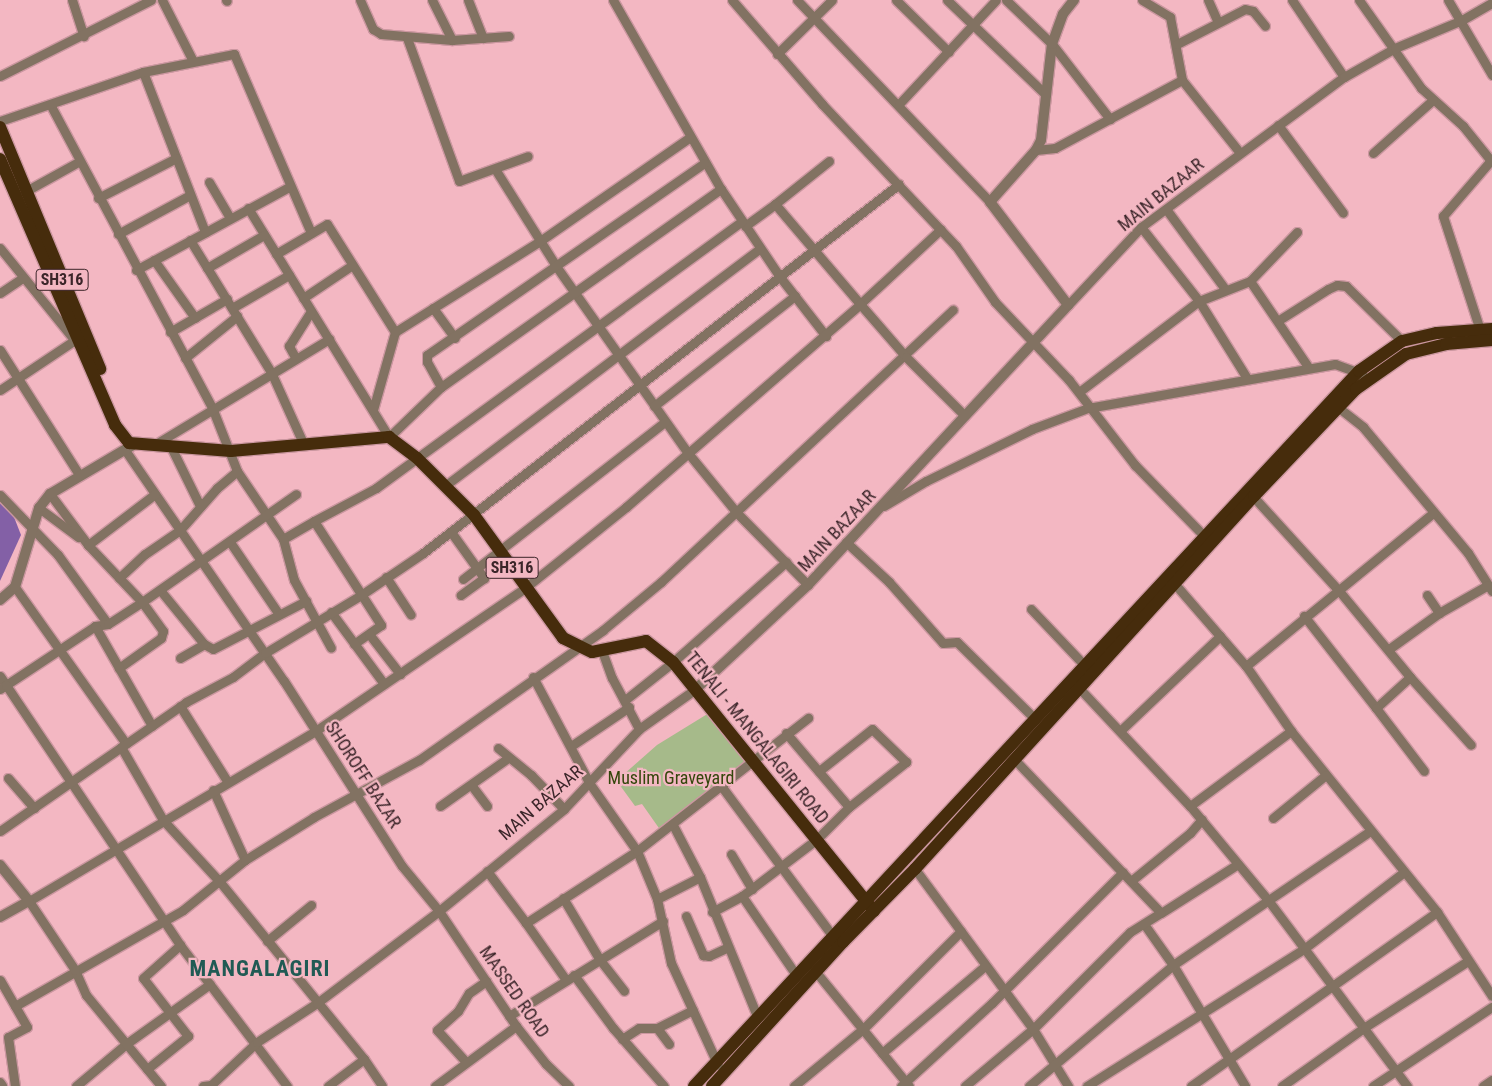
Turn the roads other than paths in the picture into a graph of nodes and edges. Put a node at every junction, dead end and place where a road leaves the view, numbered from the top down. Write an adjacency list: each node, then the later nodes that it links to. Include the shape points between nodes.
1 (72, 0): 27 (street)
2 (151, 0): 27 (street)
3 (162, 0): 37 (street)
4 (360, 0): 29 (street, via 376,33)
5 (432, 0): 31 (street)
6 (468, 0): 30 (street)
7 (613, 0): 51 (street)
8 (732, 0): 36 (street)
9 (797, 0): 22 (street)
10 (832, 0): 22 (street)
11 (896, 0): 35 (street)
12 (947, 0): 25 (street)
13 (996, 0): 25 (street)
14 (1006, 0): 32 (street)
15 (1074, 0): 32 (street, via 1063,14)
16 (1142, 0): 33 (street, via 1170,17)
17 (1208, 0): 24 (street)
18 (1292, 0): 41 (street)
19 (1359, 0): 34 (street)
20 (1448, 0): 23 (street)
21 (1492, 4): 23 (street, MAIN BAZAAR)
22 (814, 20): 36 (street); 45 (street)
23 (1462, 20): 34 (street, MAIN BAZAAR); 39 (street)
24 (1218, 22): 26 (street, via 1248,8); 33 (street)
25 (973, 25): 35 (street); 43 (street)
26 (1265, 26)
27 (84, 36): 40 (street)
28 (509, 36): 30 (street)
29 (407, 38): 31 (street); 62 (street, via 459,181)
30 (483, 38): 31 (street)
31 (452, 40)
32 (1052, 44): 43 (street); 47 (street)
33 (1177, 44): 42 (street)
34 (1395, 48): 41 (street, MAIN BAZAAR); 44 (street, via 1421,88)
35 (949, 52): 45 (street)
36 (777, 54): 64 (street)
37 (193, 61): 38 (street); 65 (street, via 234,54)
38 (143, 72): 46 (street); 56 (street)
39 (1492, 75)
40 (0, 76)
41 (1344, 78): 49 (street, MAIN BAZAAR)
42 (1182, 80): 47 (street); 54 (street)
43 (1046, 95): 52 (street, via 1041,140)
44 (1433, 100): 53 (street); 58 (street, via 1463,126)
45 (899, 104): 70 (street)
46 (51, 106): 48 (street); 60 (street)
47 (1110, 119): 52 (street, via 1055,148)
48 (0, 121)
49 (1278, 125): 54 (street, MAIN BAZAAR); 74 (street)
50 (0, 127): 67 (main road, SH316)
51 (689, 138): 61 (street); 85 (street)
52 (1036, 150): 70 (street)
53 (1373, 152)
54 (1240, 153): 73 (street, MAIN BAZAAR)
55 (528, 156): 62 (street)
56 (176, 158): 68 (street); 69 (street)
57 (0, 159): 125 (main road, SH316)
58 (1491, 160): 116 (street, via 1442,216)
59 (829, 161): 71 (street)
60 (78, 162): 67 (street); 69 (street)
61 (704, 163): 66 (street); 92 (street)
62 (495, 169): 85 (street)
63 (209, 182): 75 (street)
64 (899, 184): 78 (street); 88 (street)
65 (289, 186): 72 (street); 82 (street)
66 (720, 189): 76 (street); 100 (street)
67 (26, 191): 147 (main road, SH316, via 122,421)
68 (190, 195): 79 (street); 81 (street)
69 (98, 198): 81 (street)
70 (990, 202): 107 (street)
71 (775, 204): 76 (street); 88 (street)
72 (248, 208): 75 (street); 83 (street)
73 (1166, 209): 77 (street, MAIN BAZAAR); 99 (street)
74 (1343, 214)
75 (230, 218): 79 (street)
76 (744, 224): 87 (street); 115 (street)
77 (1141, 227): 105 (street); 107 (street, MAIN BAZAAR)
78 (941, 229): 106 (street); 124 (street, via 995,302)
79 (205, 232): 84 (street)
80 (1296, 232): 98 (street)
81 (118, 234): 94 (street)
82 (311, 234): 89 (street); 91 (street, via 327,224)
83 (264, 235): 89 (street); 93 (street)
84 (190, 240): 90 (street); 93 (street)
85 (540, 240): 92 (street); 109 (street)
86 (0, 248): 97 (street)
87 (760, 248): 96 (street); 127 (street)
88 (813, 249): 96 (street); 106 (street)
89 (276, 254): 95 (street)
90 (154, 260): 94 (street); 113 (street)
91 (351, 266): 103 (street); 118 (street)
92 (556, 266): 100 (street); 120 (street)
93 (207, 268): 104 (street)
94 (136, 270): 117 (street)
95 (289, 275): 103 (street); 108 (street)
96 (780, 277): 102 (street); 136 (street)
97 (22, 278): 101 (street); 125 (street)
98 (1250, 281): 99 (street); 114 (street)
99 (1225, 289): 105 (street)
100 (574, 292): 115 (street); 137 (street)
101 (0, 294)
102 (795, 296): 119 (street); 140 (street)
103 (303, 298): 111 (street)
104 (227, 299): 108 (street); 113 (street)
105 (1199, 301): 135 (street); 139 (street)
106 (860, 304): 119 (street); 128 (street)
107 (1068, 305): 124 (street, MAIN BAZAAR)
108 (232, 308): 112 (street)
109 (433, 308): 118 (street); 120 (street)
110 (953, 310): 128 (street)
111 (311, 311): 121 (street); 130 (street, via 289,346)
112 (237, 316): 129 (street); 132 (street)
113 (195, 318): 117 (street)
114 (1279, 320): 123 (street, via 1328,289 1346,286); 131 (street)
115 (597, 326): 127 (street); 155 (street)
116 (1486, 329): 123 (main road, via 1437,333)
117 (170, 332): 129 (street)
118 (395, 332): 144 (street)
119 (826, 336): 154 (street)
120 (455, 338): 137 (street, via 425,358)
121 (329, 339): 130 (street); 144 (street)
122 (1492, 340): 133 (main road, via 1424,348)
123 (1402, 341): 133 (main road)
124 (1033, 342): 139 (street); 145 (street, MAIN BAZAAR)
125 (78, 344): 134 (street); 147 (main road, SH316, via 115,425)
126 (0, 350): 134 (street)
127 (619, 357): 136 (street); 158 (street)
128 (906, 357): 145 (street); 168 (street)
129 (185, 358): 143 (street)
130 (295, 358): 132 (street)
131 (1309, 368): 133 (street, via 1335,364); 135 (street)
132 (271, 372): 143 (street); 149 (street)
133 (1363, 375): 142 (main road); 159 (main road)
134 (18, 377): 138 (street); 157 (street)
135 (1247, 378): 141 (street)
136 (639, 386): 140 (street); 170 (street)
137 (441, 387): 148 (street)
138 (0, 390)
139 (1079, 392): 141 (street)
140 (654, 406): 146 (street)
141 (1088, 408): 165 (street, via 1032,429 926,481); 175 (street, via 1135,465)
142 (1339, 408): 159 (main road); 167 (street, via 1363,427)
143 (212, 410): 150 (street); 153 (street)
144 (373, 410): 148 (street)
145 (965, 416): 165 (street, MAIN BAZAAR)
146 (665, 422): 154 (street); 180 (street)
147 (122, 432): 152 (main road, SH316)
148 (389, 437): 149 (main road); 155 (main road, SH316)
149 (304, 445): 153 (main road)
150 (151, 446): 151 (main road); 152 (main road)
151 (171, 447): 153 (main road); 164 (street)
152 (129, 448): 157 (street); 161 (street, SHOROFF BAZAR)
153 (231, 451): 156 (street)
154 (688, 453): 168 (street); 190 (street)
155 (418, 458): 158 (main road, SH316); 171 (street, via 376,488)
156 (237, 471): 164 (street); 169 (street)
157 (80, 476): 160 (street)
158 (446, 485): 170 (main road, SH316)
159 (1250, 493): 175 (main road); 187 (main road); 193 (street)
160 (50, 494): 166 (street); 179 (street)
161 (155, 494): 173 (street, SHOROFF BAZAR); 179 (street)
162 (296, 494): 169 (street)
163 (0, 495): 172 (street)
164 (200, 506): 173 (street)
165 (884, 506): 178 (street, MAIN BAZAAR)
166 (38, 508): 172 (street); 179 (street)
167 (1433, 512): 191 (street, via 1468,553); 193 (street)
168 (737, 513): 182 (street); 214 (street, via 654,589)
169 (269, 514): 176 (street); 177 (street)
170 (474, 515): 174 (street); 180 (main road, SH316)
171 (314, 521): 176 (street); 194 (street)
172 (32, 526): 189 (street); 207 (street, via 58,554)
173 (180, 530): 181 (street, SHOROFF BAZAR); 185 (street, via 145,554)
174 (451, 532): 183 (street); 184 (street)
175 (1204, 536): 224 (main road)
176 (283, 539): 198 (street, via 294,580)
177 (230, 542): 181 (street); 202 (street)
178 (846, 542): 188 (street, MAIN BAZAAR); 237 (street, via 889,582 943,643 957,642)
179 (88, 545): 185 (street)
180 (502, 551): 183 (street); 190 (main road, SH316)
181 (204, 561): 192 (street); 209 (street, SHOROFF BAZAR)
182 (786, 562): 188 (street); 221 (street)
183 (478, 567): 186 (street); 195 (street, via 484,578)
184 (386, 577): 194 (street); 204 (street)
185 (119, 578): 199 (street)
186 (463, 579)
187 (1174, 583): 211 (street); 224 (main road)
188 (808, 585): 231 (street, MAIN BAZAAR)
189 (15, 587): 197 (street); 217 (street)
190 (525, 588): 214 (main road, SH316, via 563,638); 225 (street)
191 (1490, 588): 203 (street)
192 (160, 590): 199 (street); 212 (street)
193 (1340, 592): 205 (street); 216 (street)
194 (361, 595): 201 (street); 210 (street, via 381,625)
195 (461, 595)
196 (1427, 595): 203 (street)
197 (0, 600)
198 (306, 601): 202 (street); 206 (street)
199 (142, 602): 207 (street); 223 (street, via 164,635)
200 (1031, 608): 224 (street)
201 (331, 612): 206 (street); 213 (street)
202 (278, 613): 209 (street)
203 (1439, 613): 216 (street)
204 (411, 616)
205 (1304, 616): 222 (street); 235 (street)
206 (316, 620): 215 (street); 219 (street)
207 (108, 624): 208 (street)
208 (95, 626): 217 (street); 223 (street)
209 (248, 628): 212 (street, via 213,649); 219 (street, SHOROFF BAZAR)
210 (369, 634): 213 (street); 225 (street)
211 (1220, 636): 222 (street); 240 (street)
212 (204, 644): 220 (street)
213 (354, 644): 229 (street)
214 (578, 647): 218 (main road, SH316); 227 (street)
215 (331, 648)
216 (1388, 650): 228 (street)
217 (61, 651): 230 (street); 245 (street)
218 (602, 652): 221 (main road, TENALI - MANGALAGIRI ROAD, via 628,642 646,641); 233 (street)
219 (265, 653): 234 (street, via 233,677); 242 (street, SHOROFF BAZAR)
220 (180, 658)
221 (673, 662): 231 (main road, TENALI - MANGALAGIRI ROAD); 233 (street)
222 (1246, 666): 241 (street)
223 (119, 668): 238 (street)
224 (1089, 671): 232 (main road); 237 (main road)
225 (400, 674): 229 (street)
226 (0, 676): 230 (street)
227 (533, 677): 246 (street); 261 (street, via 419,760)
228 (1410, 677): 235 (street); 244 (street)
229 (384, 684): 242 (street)
230 (3, 687): 256 (street)
231 (697, 688): 239 (street, MAIN BAZAAR); 249 (main road, TENALI - MANGALAGIRI ROAD)
232 (1080, 689): 240 (street); 250 (main road)
233 (627, 704): 239 (street); 246 (street)
234 (180, 706): 238 (street); 255 (street)
235 (1376, 708): 252 (street)
236 (808, 718): 243 (street)
237 (1036, 719): 293 (main road)
238 (152, 726): 245 (street)
239 (639, 728): 257 (street, MAIN BAZAAR)
240 (1120, 731): 265 (street)
241 (1291, 731): 253 (street); 265 (street)
242 (314, 732): 255 (street); 261 (street, SHOROFF BAZAR)
243 (786, 733): 249 (street); 251 (street)
244 (1471, 745)
245 (124, 746): 256 (street); 270 (street)
246 (571, 746): 257 (street)
247 (498, 748): 248 (street)
248 (508, 758): 258 (street); 267 (street, via 531,775)
249 (753, 760): 259 (street); 274 (main road, TENALI - MANGALAGIRI ROAD)
250 (1015, 760): 282 (main road); 284 (street)
251 (819, 771): 264 (street); 264 (street, via 872,729 904,757 904,765)
252 (1424, 771)
253 (1326, 775): 268 (street); 273 (street)
254 (8, 778): 266 (street)
255 (227, 781): 260 (street)
256 (72, 784): 266 (street); 275 (street)
257 (590, 784): 267 (street, MAIN BAZAAR); 276 (street)
258 (472, 786): 262 (street); 263 (street)
259 (722, 786): 271 (street); 281 (street)
260 (213, 790): 270 (street); 278 (street)
261 (355, 795): 278 (street); 298 (street, SHOROFF BAZAR, via 402,866)
262 (440, 806)
263 (487, 806)
264 (849, 806): 274 (street)
265 (1190, 806): 269 (street)
266 (34, 808): 272 (street)
267 (564, 809): 283 (street, MAIN BAZAAR)
268 (1273, 818)
269 (1202, 819): 279 (street); 287 (street, via 1190,833)
270 (163, 820): 275 (street); 288 (street)
271 (673, 825): 276 (street); 286 (street)
272 (0, 831)
273 (1370, 832): 285 (street); 294 (street)
274 (817, 839): 281 (street); 293 (main road, TENALI - MANGALAGIRI ROAD)
275 (118, 851): 295 (street); 304 (street)
276 (637, 851): 291 (street); 292 (street)
277 (731, 854): 289 (street)
278 (244, 860): 288 (street)
279 (1238, 864): 294 (street); 301 (street)
280 (0, 865): 295 (street)
281 (779, 866): 289 (street); 309 (street)
282 (915, 869): 297 (main road); 308 (street)
283 (487, 871): 298 (street, MAIN BAZAAR); 306 (street)
284 (1123, 872): 287 (street); 327 (street)
285 (1404, 872): 300 (street); 313 (street)
286 (700, 877): 292 (street); 299 (street)
287 (1131, 880): 301 (street)
288 (220, 882): 304 (street, via 183,910); 310 (street)
289 (752, 889): 290 (street)
290 (742, 896): 299 (street); 320 (street)
291 (563, 898): 306 (street); 314 (street)
292 (657, 899): 305 (street)
293 (865, 900): 297 (main road, TENALI - MANGALAGIRI ROAD); 309 (main road)
294 (1268, 900): 313 (street); 316 (street)
295 (29, 901): 303 (street); 318 (street)
296 (311, 905): 310 (street)
297 (874, 911): 319 (main road)
298 (439, 912): 323 (street, MASSED ROAD); 329 (street, MAIN BAZAAR)
299 (712, 912): 312 (street)
300 (1437, 912): 315 (street); 325 (street)
301 (1161, 913): 307 (street)
302 (686, 916): 312 (street, via 703,955 709,956)
303 (0, 918)
304 (162, 919): 311 (street); 318 (street)
305 (663, 921): 314 (street); 332 (street, via 671,963)
306 (526, 923): 321 (street)
307 (1144, 924): 316 (street); 341 (street, via 1130,932)
308 (961, 931): 317 (street); 340 (street)
309 (832, 934): 320 (main road)
310 (268, 941): 329 (street)
311 (180, 945): 324 (street); 333 (street, via 143,978)
312 (728, 947): 335 (street)
313 (1305, 948): 325 (street); 336 (street)
314 (600, 960): 321 (street); 326 (street)
315 (1468, 962): 328 (street); 338 (street)
316 (1173, 965): 336 (street); 351 (street)
317 (985, 966): 327 (street); 346 (street)
318 (75, 970): 330 (street); 344 (street, via 86,995)
319 (816, 972): 340 (street); 354 (main road)
320 (796, 975): 335 (main road)
321 (570, 977): 334 (street); 342 (street)
322 (0, 980): 330 (street)
323 (486, 981): 334 (street, MASSED ROAD); 349 (street, via 469,993 458,1011 437,1030)
324 (210, 984): 333 (street); 343 (street)
325 (1333, 985): 338 (street); 348 (street)
326 (624, 991)
327 (1003, 991): 341 (street); 357 (street)
328 (1492, 996)
329 (317, 1004): 343 (street, MAIN BAZAAR); 347 (street)
330 (15, 1006): 358 (street, via 27,1027 8,1037)
331 (1492, 1007): 353 (street)
332 (693, 1010): 339 (street); 350 (street)
333 (171, 1012): 344 (street); 352 (street, via 188,1036)
334 (509, 1016): 337 (street, MASSED ROAD)
335 (757, 1016): 350 (main road)
336 (1200, 1016): 348 (street); 374 (street)
337 (516, 1026): 349 (street); 366 (street, MASSED ROAD, via 546,1064)
338 (1365, 1027): 353 (street); 377 (street)
339 (657, 1028): 342 (street, via 639,1028); 345 (street)
340 (864, 1028): 346 (street); 370 (street)
341 (1033, 1029): 351 (street); 371 (street)
342 (622, 1039): 367 (street)
343 (257, 1042): 361 (street, MAIN BAZAAR, via 211,1084); 362 (street)
344 (126, 1044): 352 (street); 359 (street)
345 (670, 1044)
346 (882, 1053): 357 (street)
347 (364, 1059): 363 (street); 364 (street)
348 (1230, 1061): 356 (street); 376 (street)
349 (466, 1062): 365 (street)
350 (716, 1062): 354 (street); 368 (main road)
351 (1057, 1064): 372 (street); 373 (street)
352 (147, 1069): 360 (street)
353 (1396, 1070): 378 (street); 379 (street)
354 (723, 1074): 369 (main road)
355 (1492, 1080): 380 (street)
356 (1201, 1083): 375 (street)
357 (906, 1085)
358 (15, 1086)
359 (76, 1086)
360 (161, 1086)
361 (203, 1086)
362 (287, 1086)
363 (328, 1086)
364 (382, 1086)
365 (435, 1086)
366 (569, 1086)
367 (664, 1086)
368 (694, 1086)
369 (712, 1086)
370 (794, 1086)
371 (965, 1086)
372 (1029, 1086)
373 (1068, 1086)
374 (1087, 1086)
375 (1191, 1086)
376 (1245, 1086)
377 (1282, 1086)
378 (1373, 1086)
379 (1407, 1086)
380 (1483, 1086)

